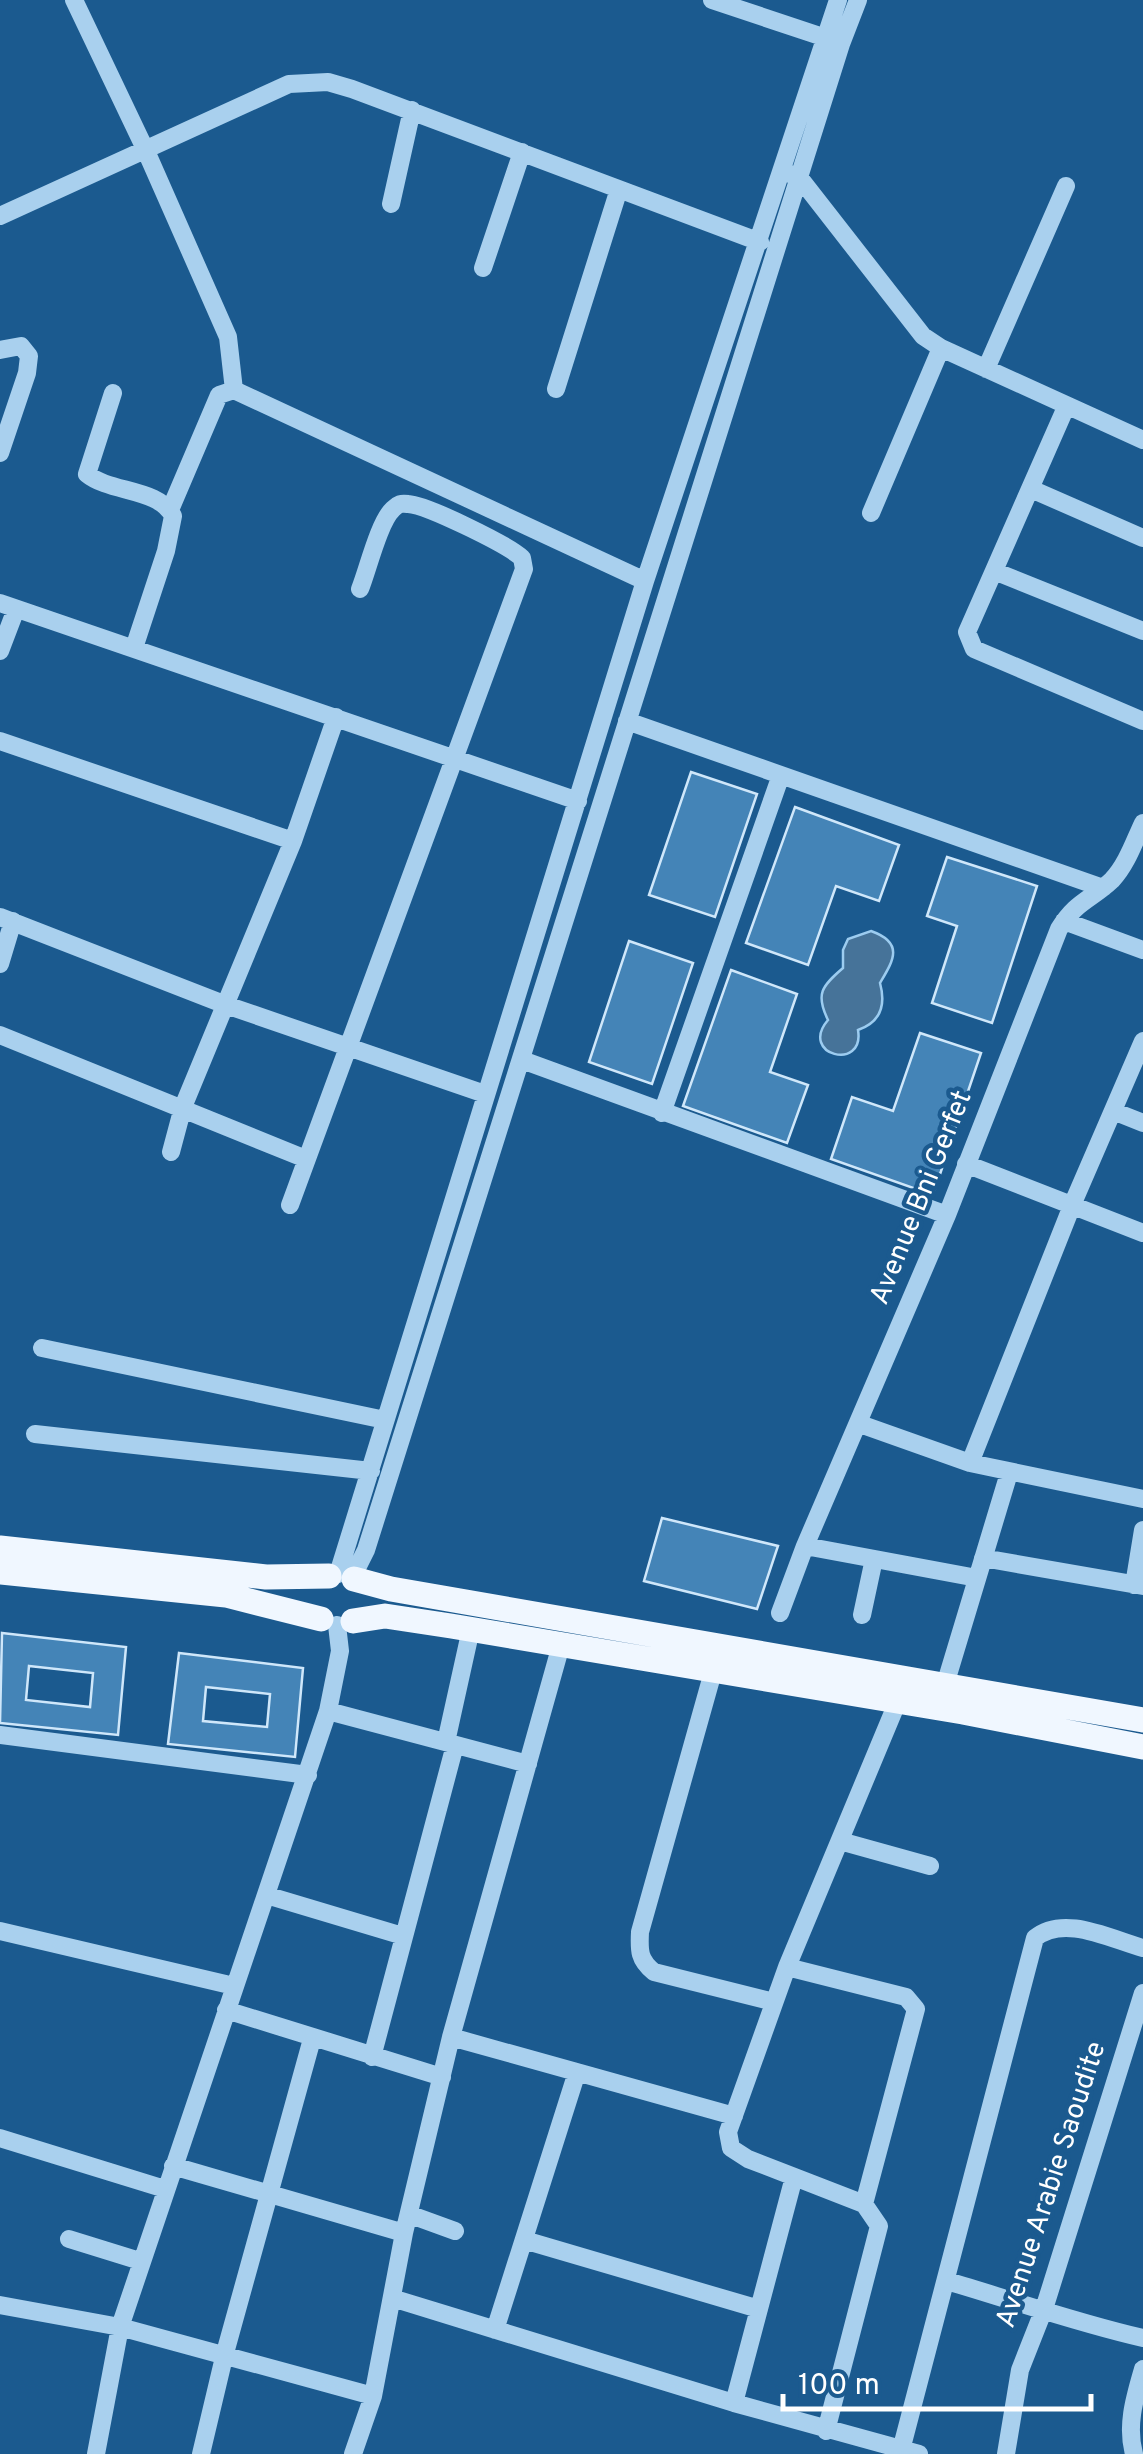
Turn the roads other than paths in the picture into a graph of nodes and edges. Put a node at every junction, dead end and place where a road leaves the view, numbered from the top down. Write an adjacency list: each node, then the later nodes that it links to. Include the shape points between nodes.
1 (74, 0): 7 (street)
2 (712, 0): 5 (street)
3 (838, 0): 5 (street)
4 (858, 0): 9 (street)
5 (823, 37): 9 (street)
6 (412, 110): 7 (street, via 310,80); 8 (street); 12 (street)
7 (146, 151): 13 (street); 19 (street, via 228,337)
8 (522, 152): 11 (street); 15 (street)
9 (790, 174): 14 (street); 16 (street); 37 (street)
10 (1066, 186): 18 (street)
11 (619, 189): 14 (street); 20 (street)
12 (391, 204)
13 (0, 216)
14 (760, 242): 30 (street)
15 (483, 268)
16 (941, 348): 18 (street); 27 (street)
17 (0, 350): 24 (street, via 21,346 29,356)
18 (986, 369): 22 (street)
19 (234, 390): 26 (street, via 219,395); 30 (street)
20 (556, 390)
21 (113, 393): 26 (street, via 87,474)
22 (1066, 407): 23 (street); 25 (street)
23 (1143, 440)
24 (0, 453)
25 (1031, 489): 28 (street); 29 (street)
26 (170, 510): 34 (street, via 166,550)
27 (870, 513)
28 (1143, 538)
29 (994, 571): 33 (street); 38 (street, via 967,632 971,646)
30 (645, 581): 42 (street)
31 (360, 589): 40 (street, via 387,516 399,504 434,513 522,558 524,568)
32 (8, 606): 34 (street); 35 (street)
33 (1143, 631)
34 (134, 648): 36 (street)
35 (0, 651)
36 (336, 717): 40 (street); 44 (street)
37 (628, 721): 41 (street); 54 (street)
38 (1143, 722)
39 (0, 741): 44 (street)
40 (455, 759): 42 (street); 53 (street)
41 (781, 775): 45 (street); 58 (street)
42 (578, 801): 55 (street)
43 (1143, 823): 45 (street, Avenue Bni Gerfet, via 1122,868)
44 (293, 841): 50 (street)
45 (1103, 888): 47 (street, Avenue Bni Gerfet)
46 (6, 919): 49 (street); 50 (street)
47 (1064, 921): 48 (street); 62 (street, Avenue Bni Gerfet)
48 (1143, 950)
49 (0, 964)
50 (226, 1005): 53 (street); 56 (street)
51 (0, 1035): 56 (street)
52 (1143, 1042): 57 (street)
53 (350, 1048): 55 (street); 61 (street)
54 (522, 1060): 58 (street); 81 (street, via 362,1562)
55 (485, 1094): 68 (street)
56 (183, 1107): 60 (street); 61 (street)
57 (1113, 1111): 59 (street); 63 (street)
58 (662, 1114): 65 (street)
59 (1143, 1123)
60 (171, 1152)
61 (306, 1159): 64 (street)
62 (966, 1164): 63 (street); 65 (street, Avenue Bni Gerfet)
63 (1073, 1203): 66 (street); 71 (street)
64 (290, 1205)
65 (947, 1215): 69 (street, Avenue Bni Gerfet)
66 (1143, 1233)
67 (42, 1348): 68 (street)
68 (385, 1420): 72 (street)
69 (860, 1424): 71 (street); 76 (street, Avenue Bni Gerfet)
70 (35, 1434): 72 (street)
71 (970, 1463): 73 (street)
72 (371, 1470): 81 (street)
73 (1009, 1472): 74 (street); 78 (street)
74 (1143, 1498)
75 (1143, 1530): 83 (street)
76 (805, 1546): 79 (street); 84 (street, Avenue Bni Gerfet)
77 (0, 1548): 81 (main road, via 266,1577)
78 (983, 1558): 82 (street); 83 (street)
79 (874, 1559): 82 (street); 85 (street)
80 (0, 1572): 86 (main road, via 226,1594)
81 (343, 1577): 86 (main road, via 360,1585 364,1600 358,1616); 86 (main road, via 322,1580 313,1595 313,1604); 90 (main road)
82 (976, 1578): 90 (street)
83 (1138, 1586)
84 (780, 1613)
85 (862, 1615)
86 (337, 1622): 87 (main road, via 385,1616); 92 (street, via 340,1651)
87 (471, 1629): 88 (main road); 95 (street)
88 (562, 1645): 89 (main road); 97 (street)
89 (713, 1672): 91 (main road); 108 (street, via 640,1932 642,1962 654,1972)
90 (945, 1685): 93 (main road)
91 (898, 1703): 96 (main road); 99 (street)
92 (328, 1711): 95 (street); 98 (street)
93 (1143, 1720)
94 (0, 1735): 98 (street)
95 (450, 1743): 97 (street); 103 (street)
96 (1143, 1747)
97 (528, 1764): 110 (street)
98 (308, 1775): 101 (street)
99 (840, 1841): 100 (street); 105 (street)
100 (930, 1866)
101 (266, 1895): 103 (street); 106 (street)
102 (0, 1931): 106 (street)
103 (404, 1936): 112 (street)
104 (1143, 1948): 127 (street, via 1060,1925 1035,1938)
105 (787, 1966): 108 (street); 121 (street, via 906,1997 916,2009)
106 (234, 1986): 109 (street)
107 (1143, 1993): 131 (street, Avenue Arabie Saoudite)
108 (774, 2002): 115 (street)
109 (226, 2010): 111 (street); 117 (street)
110 (451, 2037): 113 (street); 114 (street)
111 (312, 2038): 112 (street); 120 (street)
112 (372, 2058): 114 (street)
113 (577, 2072): 115 (street); 125 (street)
114 (442, 2078): 122 (street)
115 (734, 2116): 118 (street, via 731,2148)
116 (0, 2138): 119 (street)
117 (173, 2166): 119 (street); 120 (street)
118 (794, 2177): 121 (street); 130 (street)
119 (165, 2189): 126 (street)
120 (268, 2194): 122 (street); 135 (street)
121 (864, 2204): 139 (street, via 879,2226)
122 (407, 2224): 123 (street); 128 (street)
123 (455, 2231)
124 (68, 2238): 126 (street)
125 (524, 2240): 130 (street); 133 (street)
126 (140, 2262): 132 (street)
127 (947, 2282): 131 (street); 142 (street)
128 (392, 2298): 133 (street); 137 (street)
129 (0, 2304): 132 (street)
130 (759, 2309): 138 (street)
131 (1044, 2309): 134 (street); 141 (street, Avenue Arabie Saoudite, via 1020,2370)
132 (120, 2328): 135 (street); 143 (street)
133 (495, 2330): 138 (street)
134 (1143, 2338)
135 (225, 2354): 137 (street); 144 (street)
136 (1143, 2369): 140 (street, via 1132,2409)
137 (372, 2396): 145 (street)
138 (734, 2404): 139 (street)
139 (826, 2430): 142 (street)
140 (1136, 2447)
141 (1010, 2450)
142 (907, 2452)
143 (96, 2454)
144 (201, 2454)
145 (354, 2454)

